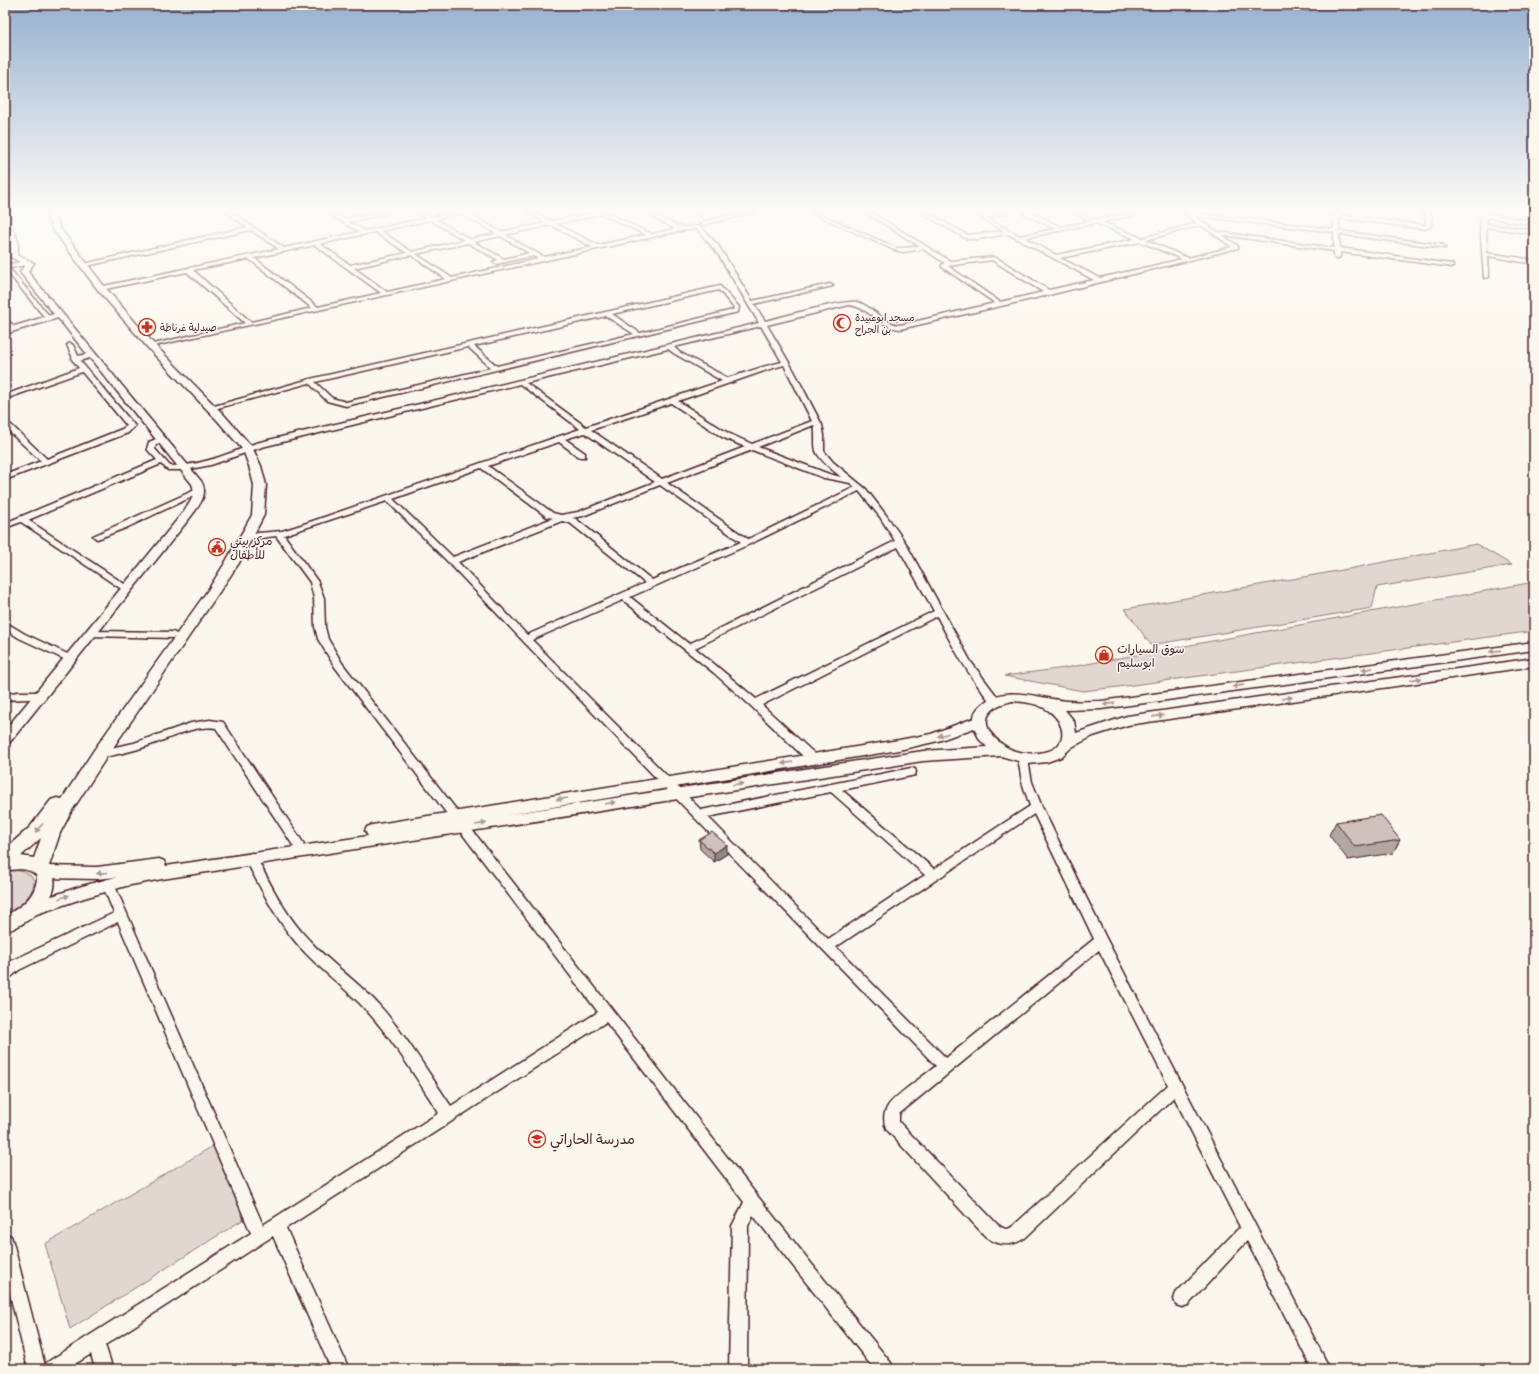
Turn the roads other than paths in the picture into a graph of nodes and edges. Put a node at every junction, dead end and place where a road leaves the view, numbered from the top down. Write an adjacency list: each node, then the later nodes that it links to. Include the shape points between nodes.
1 (13, 276): 27 (street)
2 (27, 276): 26 (street)
3 (91, 276): 19 (main road)
4 (159, 276): 19 (street)
5 (196, 276): 29 (street)
6 (275, 276): 24 (street)
7 (361, 276): 21 (street)
8 (446, 276): 15 (street)
9 (464, 276): 15 (street)
10 (726, 276): 17 (street)
11 (959, 276): 23 (street)
12 (1022, 276): 20 (street)
13 (1092, 276): 16 (street)
14 (1115, 276): 16 (street)
15 (450, 279): 21 (street)
16 (1099, 280): 20 (street)
17 (730, 286): 22 (street); 25 (street); 33 (street, via 736,311)
18 (830, 286): 22 (street)
19 (101, 288): 36 (main road)
20 (1049, 293): 23 (street)
21 (386, 294): 24 (street)
22 (751, 303): 30 (street)
23 (1000, 304): 30 (street, via 900,327 888,325 861,305 853,303)
24 (317, 309): 29 (street)
25 (608, 314): 33 (street); 35 (street)
26 (59, 315): 27 (street); 38 (street)
27 (48, 318): 31 (street)
28 (5, 320): 31 (street)
29 (249, 324): 36 (street)
30 (765, 325): 37 (street); 40 (street)
31 (15, 328): 32 (street)
32 (5, 332)
33 (639, 334): 41 (street)
34 (70, 345): 39 (street)
35 (469, 345): 41 (street); 43 (street)
36 (151, 346): 48 (main road)
37 (670, 347): 44 (street); 45 (street)
38 (92, 355): 39 (street); 52 (street)
39 (76, 359): 42 (street)
40 (786, 363): 44 (street); 49 (street)
41 (495, 368): 43 (street, via 346,404 329,401)
42 (83, 369): 46 (street); 57 (street, via 131,426 125,431)
43 (310, 381): 48 (street)
44 (728, 381): 47 (street)
45 (521, 382): 51 (street); 55 (street)
46 (5, 397)
47 (672, 400): 51 (street); 54 (street, via 725,435)
48 (211, 408): 55 (main road)
49 (816, 422): 54 (street); 62 (street, via 820,435 820,451 833,467)
50 (5, 424): 57 (street)
51 (587, 431): 53 (street); 63 (street)
52 (161, 439): 58 (street, via 151,447); 60 (street)
53 (561, 440): 56 (street); 59 (street)
54 (750, 447): 62 (street, via 827,476); 63 (street)
55 (248, 449): 60 (street, via 218,462); 67 (main road, via 260,485)
56 (582, 455)
57 (46, 462): 61 (street)
58 (162, 462): 60 (street, via 170,469); 69 (street)
59 (483, 466): 66 (street); 68 (street, via 550,515)
60 (185, 468): 65 (street)
61 (5, 478)
62 (852, 481): 64 (street)
63 (661, 482): 68 (street, via 580,514); 74 (street)
64 (860, 488): 74 (street); 75 (street)
65 (200, 491): 72 (street); 78 (street, via 189,512)
66 (388, 498): 71 (street); 76 (street)
67 (257, 507): 73 (main road, via 258,515); 83 (main road)
68 (561, 518): 76 (street); 77 (street, via 573,521)
69 (21, 519): 70 (street); 78 (street)
70 (5, 526)
71 (279, 534): 73 (street); 107 (street, via 314,582 319,598 323,639 329,652)
72 (97, 536)
73 (247, 537): 98 (main road, via 214,591)
74 (747, 542): 77 (street)
75 (901, 542): 80 (street); 86 (street)
76 (452, 561): 84 (street)
77 (651, 584): 79 (street)
78 (126, 589): 82 (street)
79 (624, 596): 84 (street); 86 (street)
80 (938, 612): 91 (street, via 972,673); 93 (street)
81 (5, 625): 87 (street)
82 (92, 634): 83 (street); 87 (street)
83 (173, 635): 110 (main road, one-way to 110, via 47,819 24,844)
84 (526, 639): 102 (street)
85 (1534, 646): 92 (street, one-way to 92, via 1101,705 1069,706)
86 (688, 648): 93 (street)
87 (71, 659): 89 (street)
88 (1534, 662): 96 (street, one-way to 88, via 1088,733 1127,721)
89 (42, 695): 90 (street); 95 (street)
90 (5, 697)
91 (995, 701): 92 (street, via 1019,697); 94 (street, via 984,709)
92 (1045, 703): 96 (street, via 1064,717 1071,735)
93 (755, 704): 100 (street)
94 (979, 721): 97 (street, via 986,740); 100 (street, one-way to 100, via 950,733 920,741)
95 (5, 739)
96 (1068, 743): 99 (street, via 1063,749 1046,757)
97 (1001, 751): 99 (street); 104 (street, one-way to 97, via 923,756)
98 (100, 754): 108 (street, via 143,744 200,724 211,722 219,725); 112 (main road, via 54,827 46,844)
99 (1023, 758): 105 (street, via 1027,782)
100 (813, 759): 102 (street, one-way to 102)
101 (911, 772): 103 (street)
102 (667, 782): 104 (street); 107 (street, one-way to 107)
103 (834, 788): 106 (street); 113 (street)
104 (678, 793): 106 (street); 107 (street, one-way to 104)
105 (1036, 807): 113 (street); 118 (street)
106 (699, 815): 119 (street)
107 (458, 822): 108 (street); 109 (street); 121 (street)
108 (298, 844): 112 (street, one-way to 112, via 115,871 78,874)
109 (251, 858): 114 (street); 124 (street, via 276,908 286,922 355,989 392,1030)
110 (5, 859)
111 (5, 864): 112 (main road, via 26,862)
112 (42, 870): 115 (main road, via 46,879 44,890)
113 (933, 875): 119 (street)
114 (108, 884): 115 (street, one-way to 114); 116 (street)
115 (28, 911): 117 (main road)
116 (122, 915): 120 (street, via 14,966); 128 (street)
117 (6, 924)
118 (1101, 941): 122 (street); 123 (street)
119 (827, 946): 122 (street)
120 (5, 974)
121 (608, 1013): 124 (street); 125 (street)
122 (945, 1066): 123 (street, via 893,1110 890,1117 892,1125 997,1236 1006,1238 1019,1232)
123 (1176, 1086): 127 (street)
124 (449, 1116): 126 (street)
125 (754, 1203): 136 (street, via 747,1210 740,1226); 137 (street)
126 (277, 1226): 128 (street); 135 (street)
127 (1249, 1228): 130 (street); 138 (street)
128 (260, 1236): 131 (street)
129 (5, 1242): 132 (street)
130 (1182, 1299)
131 (95, 1341): 133 (street); 134 (street)
132 (37, 1369)
133 (52, 1369)
134 (104, 1369)
135 (340, 1369)
136 (738, 1369)
137 (885, 1369)
138 (1321, 1369)

